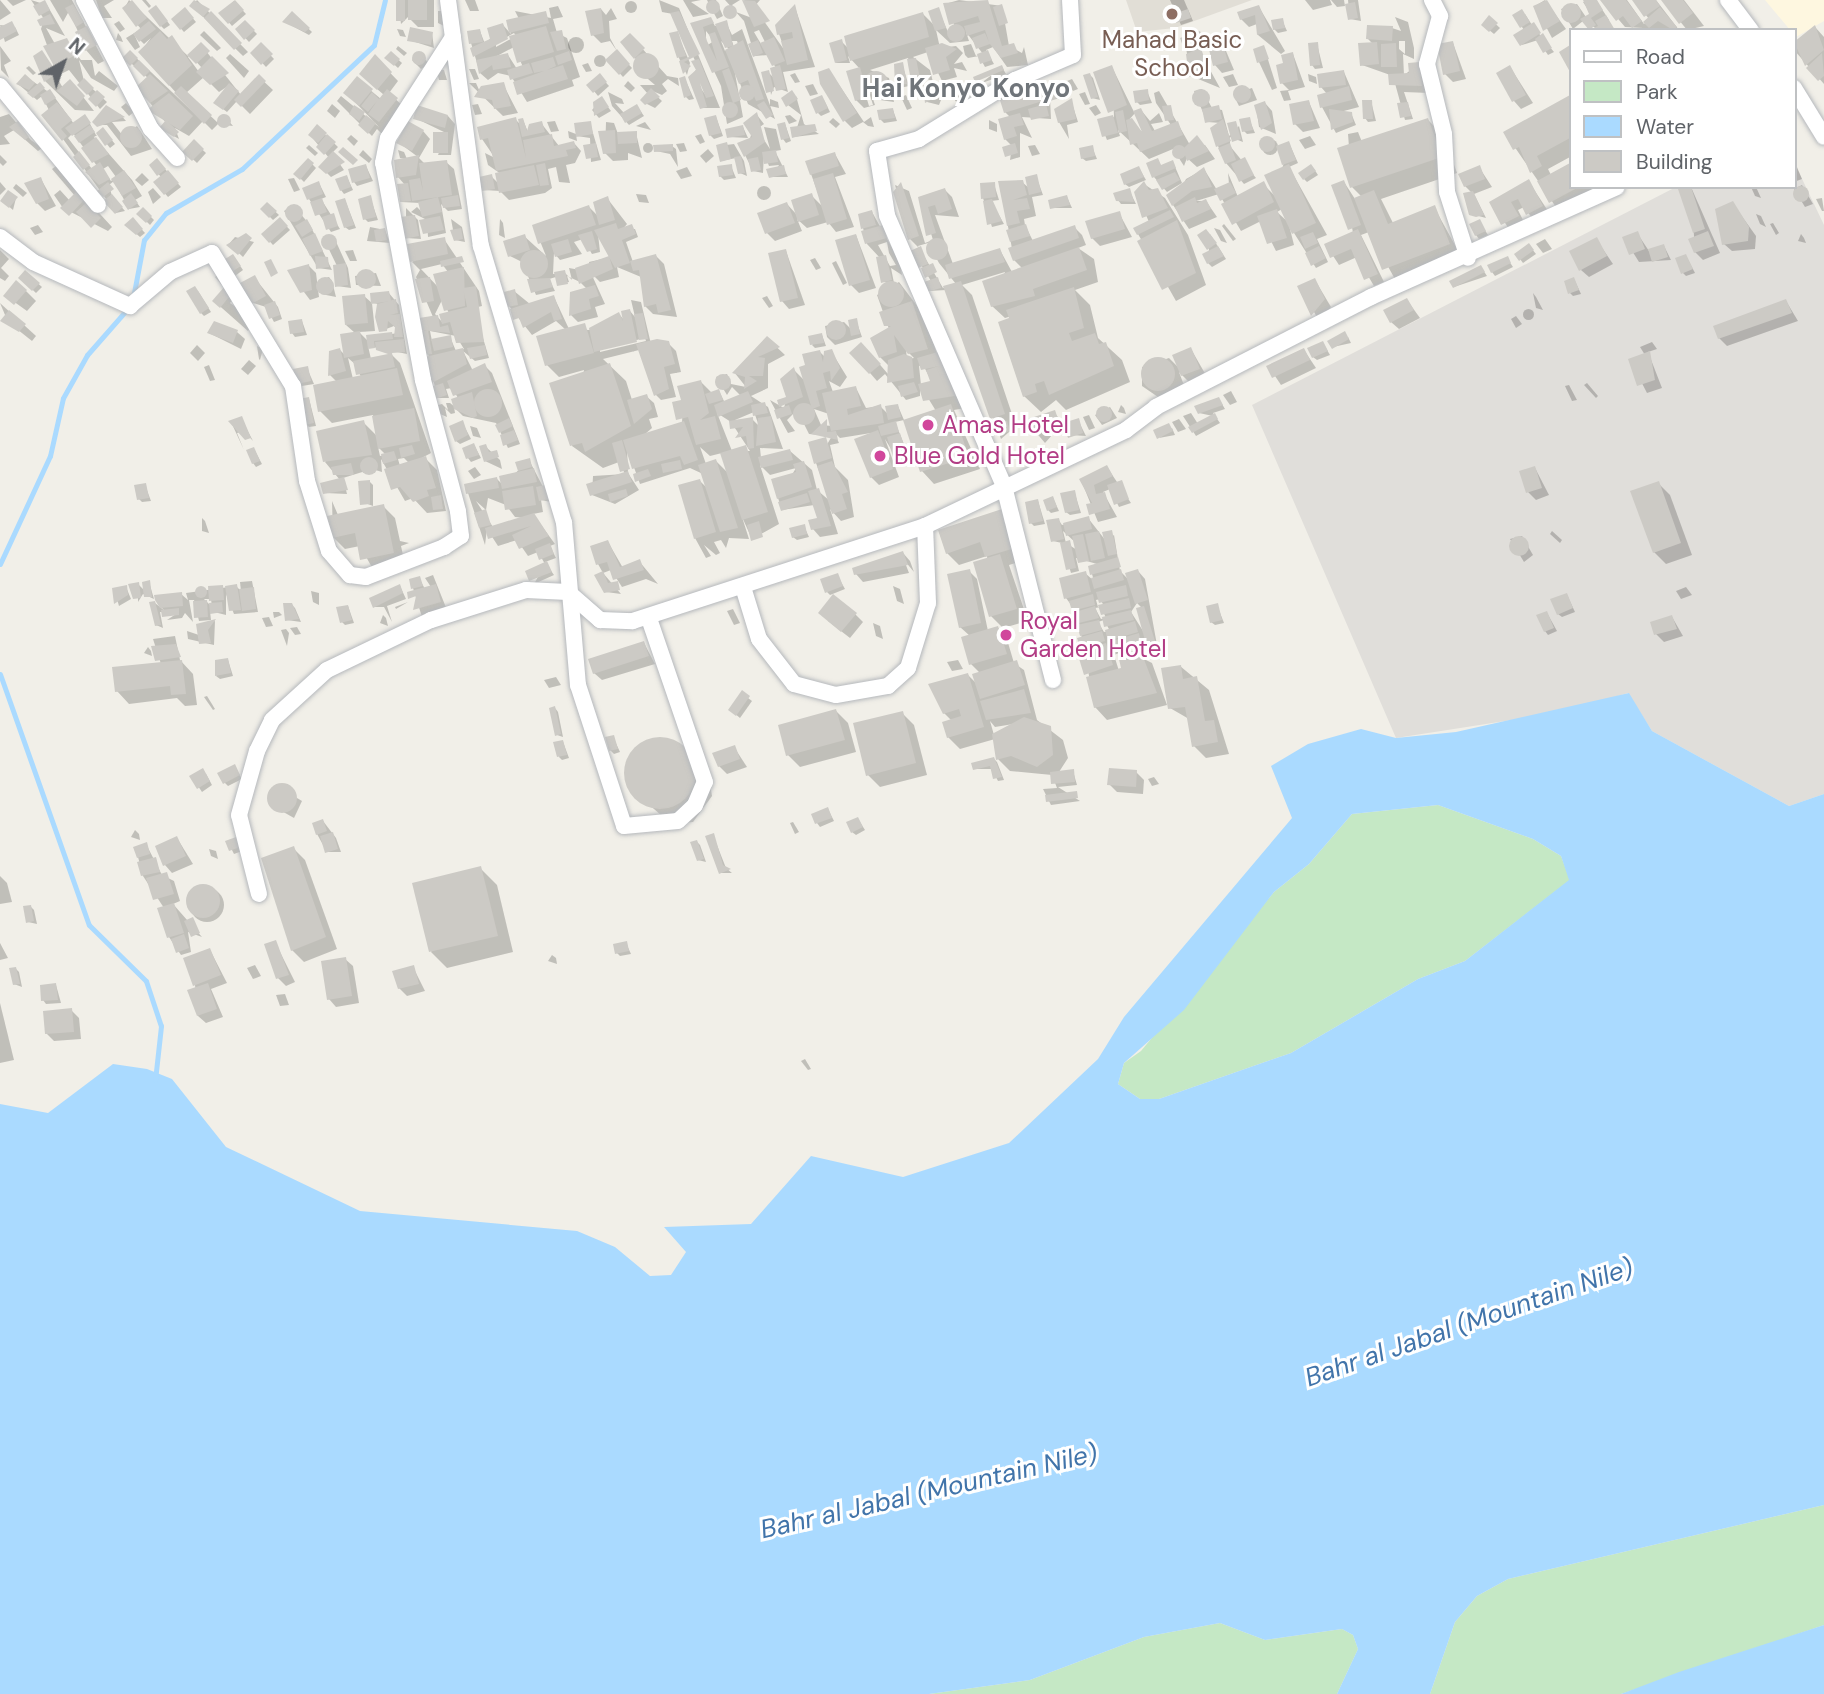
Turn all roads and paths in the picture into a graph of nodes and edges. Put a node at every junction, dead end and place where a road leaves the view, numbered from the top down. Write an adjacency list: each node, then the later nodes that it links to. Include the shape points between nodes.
1 (84, 0): 11 (street, via 151,129)
2 (448, 0): 7 (street)
3 (1070, 0): 16 (street, via 1073,55 1014,80 919,139 877,151 887,215)
4 (1432, 0): 15 (street, via 1440,16 1427,64 1444,134 1447,192)
5 (1728, 0): 6 (street)
6 (1749, 28)
7 (453, 37): 14 (street, via 388,138 383,163 423,380 458,511 461,536 444,547 366,577 350,575 329,551 307,481 293,386 212,253 170,272 131,306 33,262); 19 (street, via 481,246 564,522)
8 (0, 86): 13 (street)
9 (1796, 91): 10 (street)
10 (1824, 137)
11 (177, 158)
12 (1613, 189): 15 (street)
13 (98, 205)
14 (0, 237)
15 (1468, 258): 16 (street, via 1371,297 1156,407 1126,429)
16 (1004, 486): 17 (street); 21 (street)
17 (925, 526): 18 (street); 18 (street, via 928,603 908,668 888,686 836,695 793,684 759,639)
18 (743, 587): 20 (street)
19 (569, 592): 20 (street, via 600,620); 20 (street, via 578,685 624,826 678,821 695,805 705,782); 22 (street, via 526,590 431,620 327,670 285,707 257,751 239,815)
20 (649, 618)
21 (1053, 680)
22 (259, 894)

